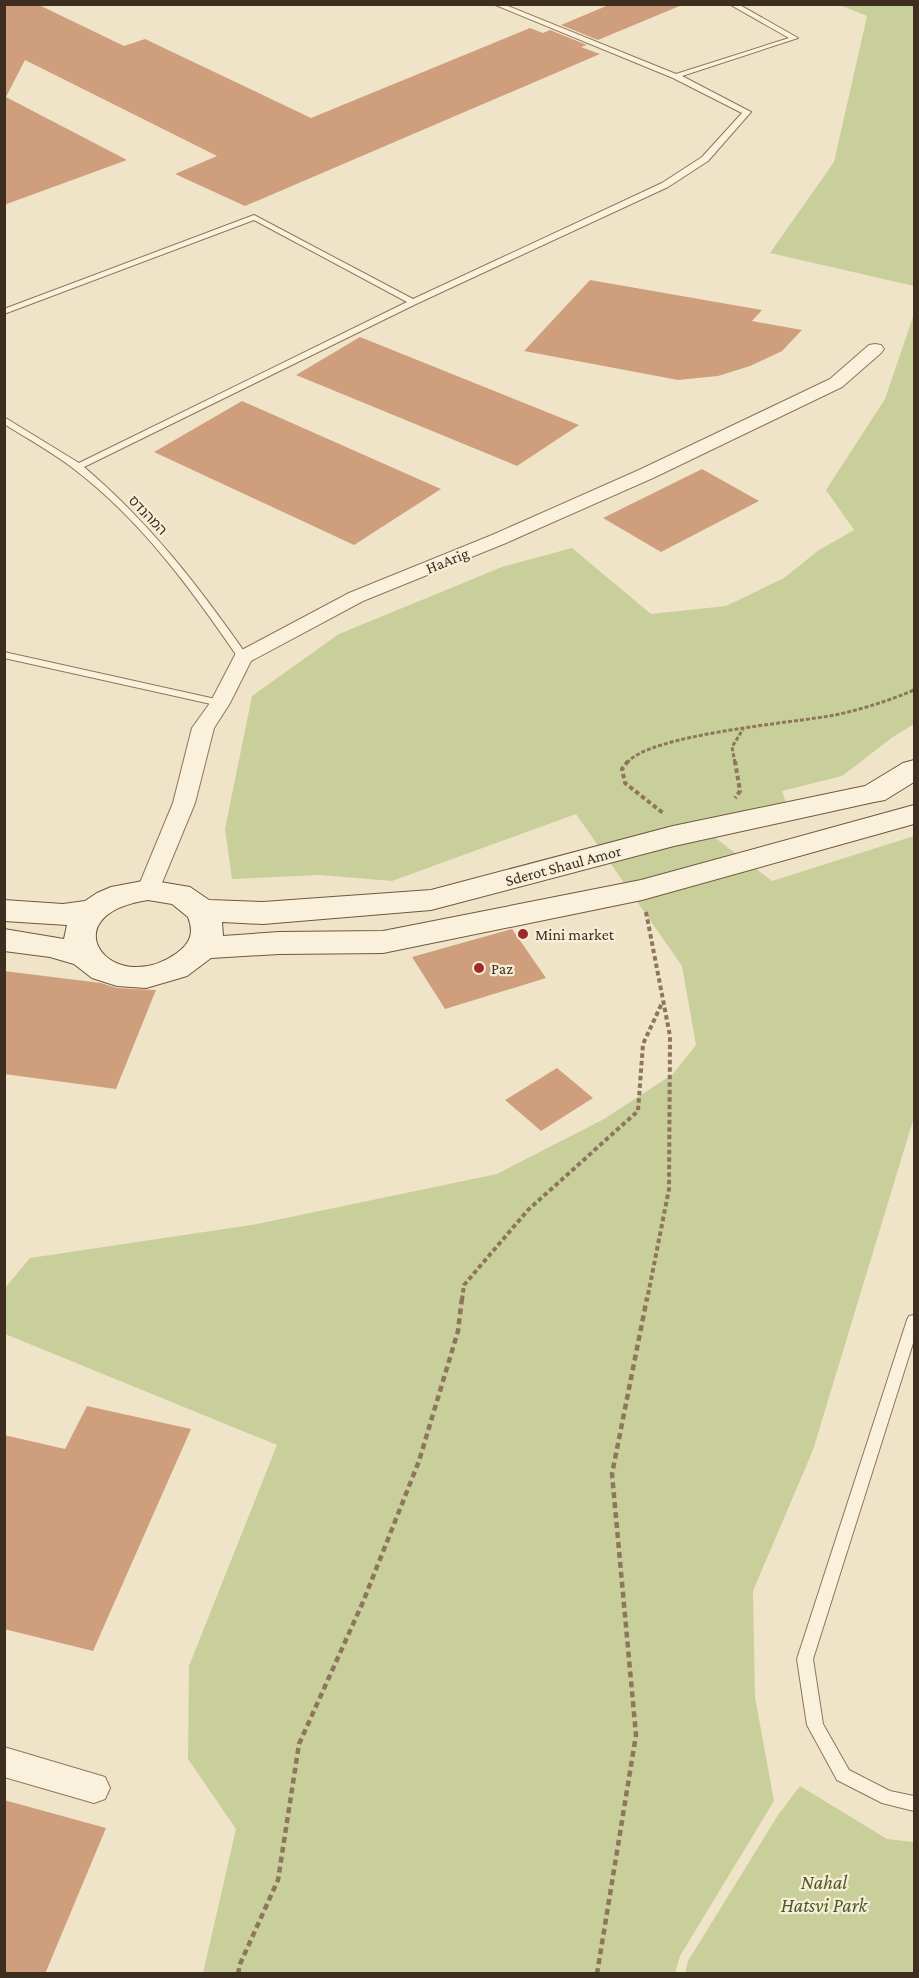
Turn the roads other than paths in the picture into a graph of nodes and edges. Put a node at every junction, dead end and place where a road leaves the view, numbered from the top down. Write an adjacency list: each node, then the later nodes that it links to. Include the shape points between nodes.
1 (496, 4): 3 (lane)
2 (732, 4): 3 (lane, via 795,38)
3 (676, 76): 4 (lane, via 747,112 705,159 665,185)
4 (413, 302): 5 (lane, via 254,217); 8 (lane)
5 (4, 312)
6 (875, 349): 10 (street, HaArig, via 836,383 646,474 356,597)
7 (4, 420): 8 (lane, המהנדס)
8 (78, 467): 10 (lane, המהנדס, via 140,523 199,594)
9 (4, 655): 11 (lane)
10 (243, 657): 11 (street)
11 (220, 703): 14 (street, via 203,728 184,803)
12 (915, 769): 17 (street, Sderot Shaul Amor, via 874,793 673,836 431,900 263,913)
13 (915, 814): 19 (street, via 642,890 383,942)
14 (148, 890): 16 (street, via 127,893); 17 (street, via 188,899)
15 (4, 910): 16 (street, via 63,915)
16 (93, 910): 20 (street, via 83,922 79,936)
17 (201, 910): 19 (street, via 208,935)
18 (4, 940): 20 (street, via 51,946)
19 (202, 948): 20 (street, via 190,961 150,976 108,972)
20 (86, 956)
21 (915, 1320): 24 (lane, via 805,1659 815,1725 843,1775 888,1798)
22 (4, 1762): 23 (street)
23 (94, 1788)
24 (915, 1803)

